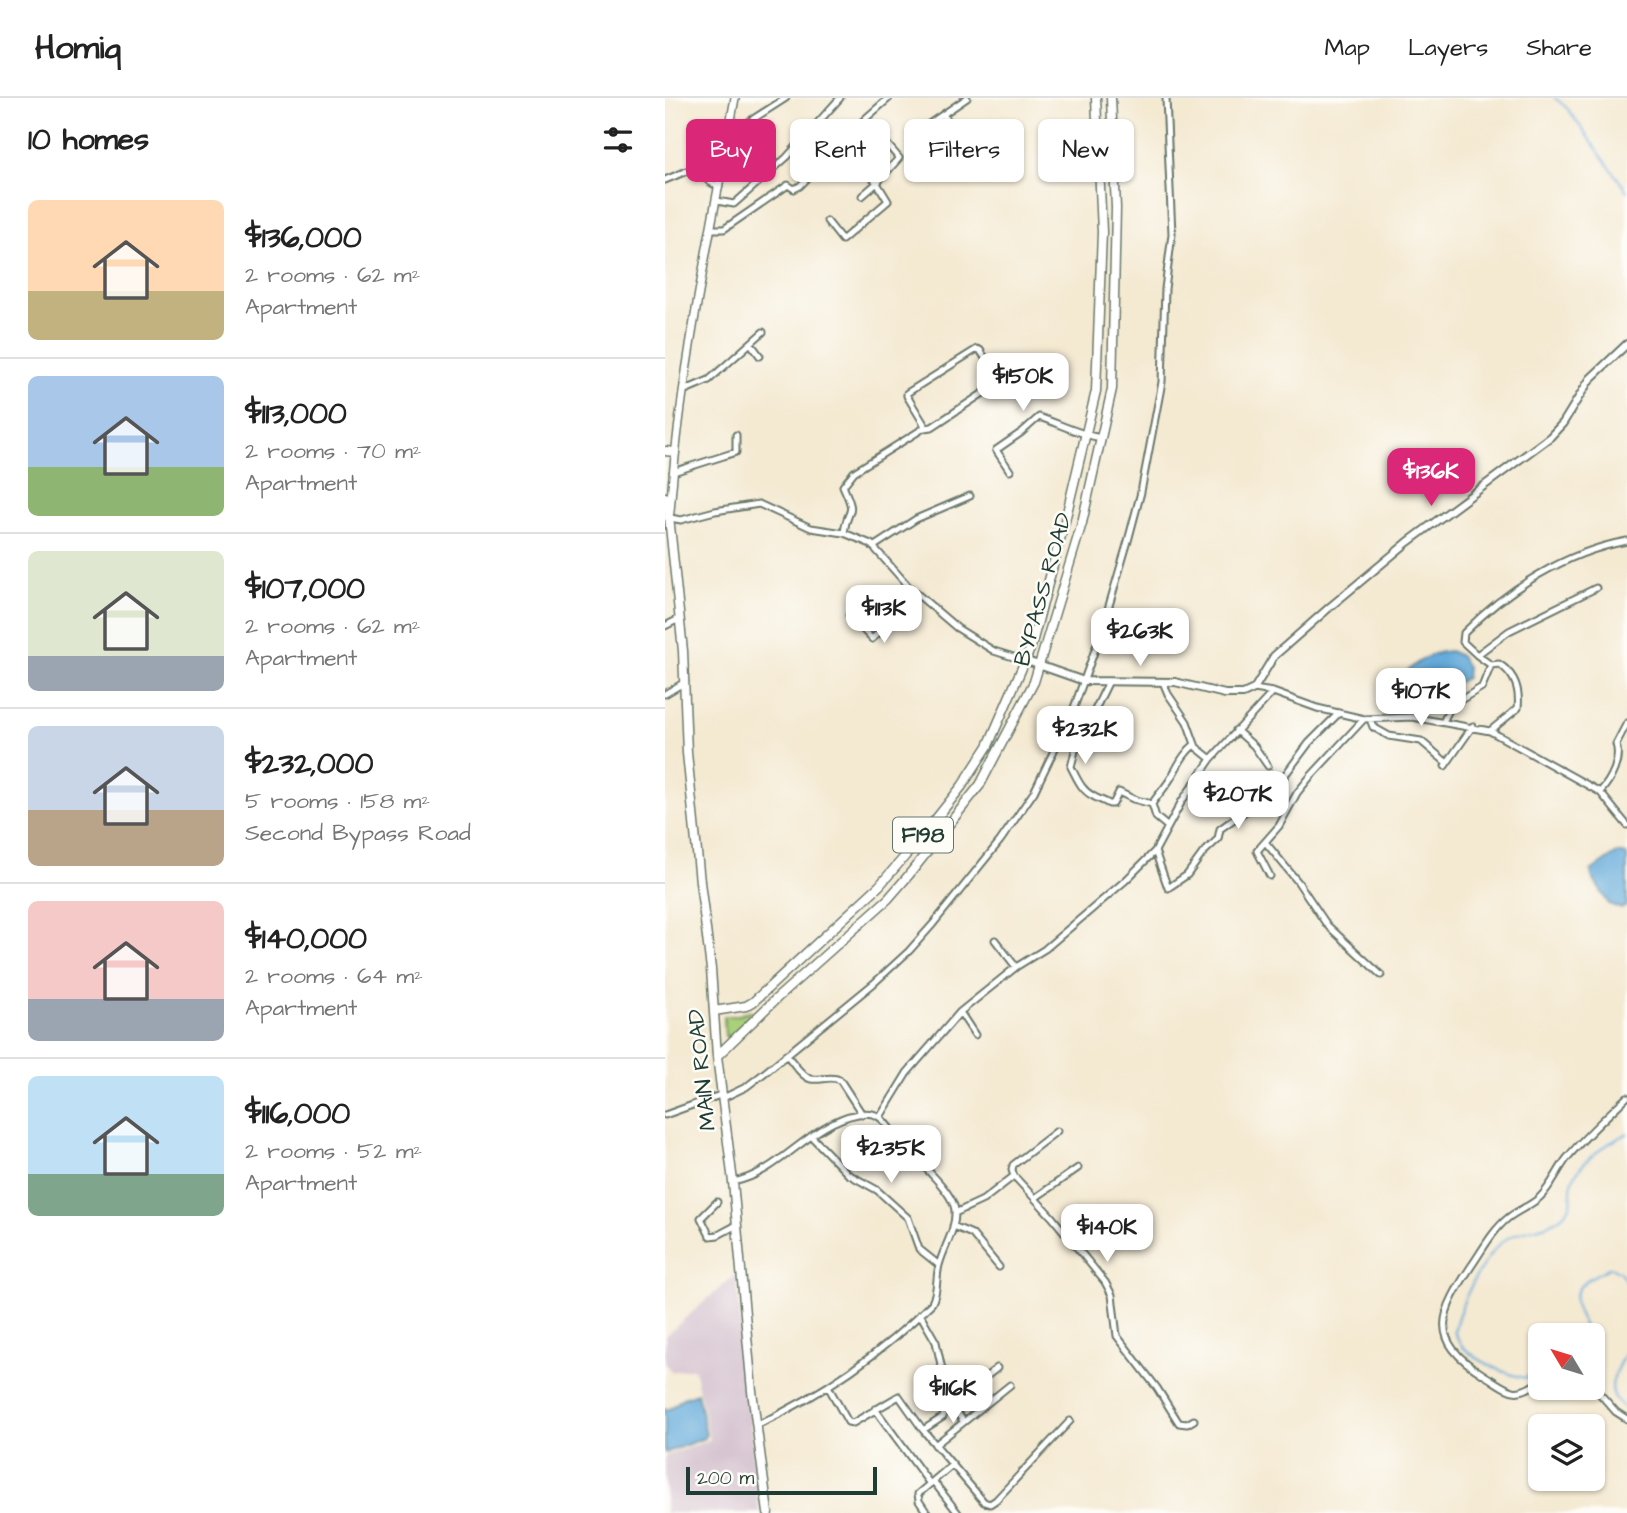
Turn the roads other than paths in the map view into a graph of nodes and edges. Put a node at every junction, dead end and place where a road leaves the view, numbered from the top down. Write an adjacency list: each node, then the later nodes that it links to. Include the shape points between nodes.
1 (735, 98): 10 (main road)
2 (786, 98): 11 (street)
3 (840, 98): 23 (street, via 787,157 734,205)
4 (889, 98): 12 (street)
5 (967, 98): 9 (street)
6 (1096, 98): 25 (main road, BYPASS ROAD / F198)
7 (1111, 98): 24 (main road, BYPASS ROAD / F198)
8 (1166, 98): 56 (street, via 1172,234 1162,382 1128,541)
9 (943, 115): 13 (street); 14 (street)
10 (731, 119)
11 (753, 119)
12 (865, 119)
13 (937, 119)
14 (947, 119)
15 (890, 148): 16 (street, via 899,158)
16 (890, 168)
17 (665, 180): 21 (street, via 694,168)
18 (721, 182): 21 (main road)
19 (804, 182): 27 (street, via 794,189 788,185 724,229)
20 (877, 183): 22 (street); 26 (street, via 888,201 842,240)
21 (720, 187): 23 (main road)
22 (862, 196)
23 (717, 201): 27 (main road)
24 (1116, 208): 25 (main road); 36 (main road, BYPASS ROAD / F198, via 1112,389)
25 (1101, 210): 35 (main road, BYPASS ROAD / F198, via 1096,391)
26 (827, 221)
27 (712, 229): 32 (main road)
28 (763, 332): 29 (street)
29 (751, 344): 31 (street); 32 (street, via 709,380)
30 (1627, 344): 60 (street, via 1590,379 1550,437 1408,542 1331,606 1274,656)
31 (760, 356)
32 (683, 391): 37 (main road)
33 (924, 428): 33 (street, via 1000,382 980,349 907,393); 43 (street, via 854,472 843,486 853,512)
34 (736, 435): 39 (street, via 736,452)
35 (1085, 436): 36 (street); 38 (street, via 1039,417 996,450); 53 (main road, BYPASS ROAD / F198)
36 (1102, 438): 55 (main road, BYPASS ROAD / F198)
37 (670, 452): 39 (main road)
38 (1010, 471)
39 (673, 472): 42 (main road)
40 (970, 496): 45 (street, via 916,519)
41 (665, 498): 42 (main road, MAIN ROAD)
42 (667, 517): 43 (street, via 681,520 759,504 799,524); 46 (main road, MAIN ROAD)
43 (844, 533): 45 (street)
44 (1627, 541): 52 (street, via 1541,573 1500,600 1464,633 1463,642)
45 (873, 547): 48 (street)
46 (669, 558): 50 (main road, MAIN ROAD)
47 (1596, 588): 52 (street, via 1509,631)
48 (918, 595): 49 (street, via 872,639); 53 (street, via 993,651)
49 (849, 615)
50 (679, 620): 51 (street); 57 (main road, MAIN ROAD)
51 (665, 626)
52 (1477, 655): 54 (street)
53 (1027, 661): 55 (street); 77 (main road, BYPASS ROAD / F198, via 988,746)
54 (1491, 665): 65 (street, via 1482,687 1451,706); 69 (street, via 1499,664 1514,678 1519,696 1518,708)
55 (1039, 666): 56 (street); 79 (main road, BYPASS ROAD / F198, via 980,785)
56 (1084, 681): 58 (street); 90 (street, via 1034,792 974,874 909,951)
57 (685, 682): 62 (street); 87 (main road, MAIN ROAD, via 687,753)
58 (1108, 682): 59 (street); 74 (street, via 1071,767 1093,797 1113,804 1119,792)
59 (1163, 682): 60 (street, via 1225,694); 70 (street)
60 (1254, 689): 61 (street)
61 (1273, 692): 63 (street); 68 (street)
62 (665, 694)
63 (1339, 713): 64 (street); 80 (street, via 1276,787 1220,829 1218,839 1187,875 1168,888)
64 (1367, 719): 65 (street, via 1412,717); 67 (street, via 1389,736 1421,741 1446,764); 78 (street, via 1310,777)
65 (1443, 722): 67 (street)
66 (1627, 723): 73 (street, via 1616,744 1618,762)
67 (1473, 726): 69 (street)
68 (1236, 730): 71 (street); 72 (street)
69 (1490, 731): 73 (street)
70 (1195, 744): 71 (street); 74 (street, via 1182,756)
71 (1211, 759): 76 (street)
72 (1268, 766)
73 (1600, 792): 75 (street)
74 (1152, 804): 76 (street, via 1156,817)
75 (1627, 825)
76 (1168, 827): 80 (street)
77 (920, 839): 79 (main road); 85 (main road, BYPASS ROAD / F198, via 879,886)
78 (1266, 843): 81 (street, via 1257,855); 84 (street, via 1327,925)
79 (932, 848): 86 (main road, BYPASS ROAD / F198, via 888,899)
80 (1155, 851): 83 (street, via 1055,941)
81 (1270, 876)
82 (995, 940): 83 (street)
83 (1016, 967): 88 (street)
84 (1381, 975)
85 (767, 989): 86 (main road); 87 (main road, F198, via 746,1006)
86 (777, 998): 91 (main road, F198)
87 (714, 1011): 91 (main road, MAIN ROAD)
88 (960, 1012): 89 (street); 96 (street, via 907,1073)
89 (975, 1035)
90 (786, 1054): 92 (street, via 746,1087); 94 (street, via 811,1079 840,1080)
91 (717, 1056): 92 (main road, MAIN ROAD)
92 (723, 1096): 95 (street); 101 (main road, MAIN ROAD)
93 (1627, 1097): 113 (street, via 1573,1152 1538,1199 1506,1220 1449,1299 1446,1339 1460,1356 1512,1391)
94 (862, 1114): 96 (street); 98 (street, via 834,1122)
95 (665, 1115)
96 (880, 1117): 104 (street, via 938,1181)
97 (1057, 1131): 100 (street, via 1013,1165)
98 (811, 1136): 101 (street, via 766,1170); 107 (street, via 848,1174 877,1190 908,1218 919,1249)
99 (1078, 1168): 102 (street)
100 (1014, 1176): 102 (street); 104 (street, via 983,1200)
101 (733, 1182): 105 (main road, MAIN ROAD)
102 (1035, 1198): 118 (street, via 1110,1289 1117,1336 1179,1423)
103 (717, 1202): 105 (street, via 701,1218 710,1236)
104 (955, 1213): 106 (street)
105 (737, 1225): 121 (main road, MAIN ROAD)
106 (953, 1226): 107 (street); 108 (street, via 972,1234)
107 (939, 1265): 109 (street, via 935,1296)
108 (999, 1267)
109 (920, 1314): 112 (street); 114 (street, via 936,1342)
110 (997, 1368): 114 (street, via 955,1402)
111 (1010, 1385): 119 (street)
112 (829, 1388): 116 (street, via 848,1422); 121 (street)
113 (1528, 1390)
114 (948, 1399): 119 (street); 122 (street, via 943,1417)
115 (1605, 1400): 117 (street)
116 (875, 1409): 122 (street, via 898,1396); 125 (street)
117 (1627, 1419)
118 (1194, 1420)
119 (963, 1421): 123 (street)
120 (1070, 1421): 124 (street, via 990,1504)
121 (757, 1425): 126 (main road, MAIN ROAD)
122 (923, 1430): 123 (street)
123 (935, 1445): 124 (street)
124 (951, 1465): 125 (street)
125 (932, 1483): 127 (street, via 917,1497); 128 (street)
126 (768, 1513)
127 (927, 1513)
128 (958, 1513)

